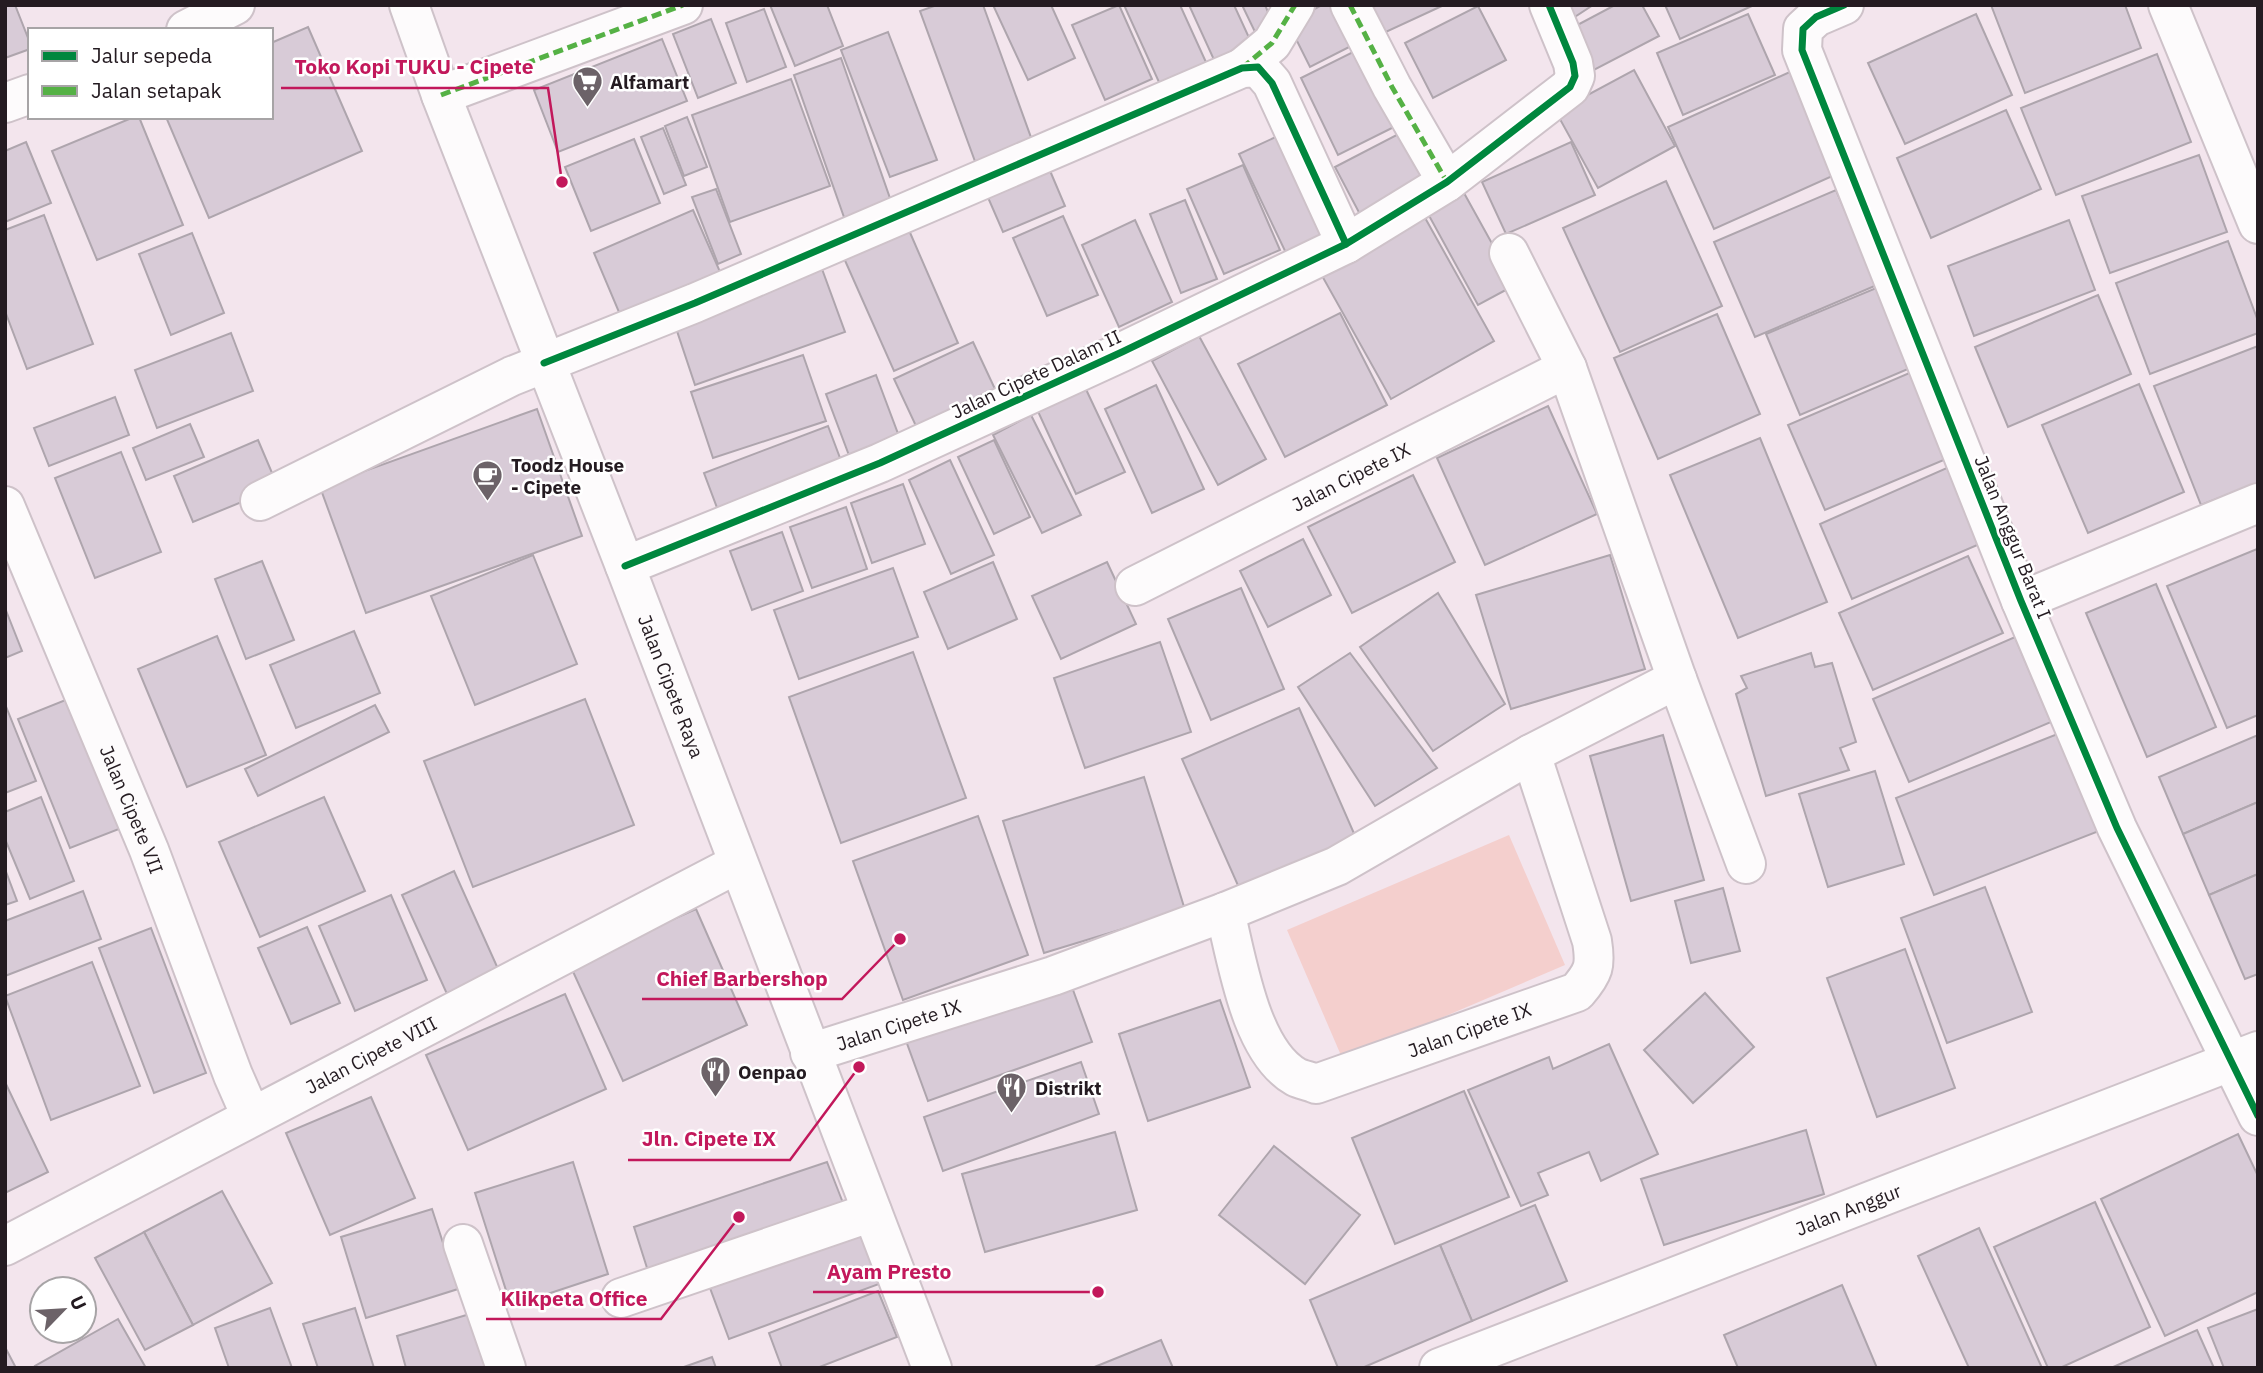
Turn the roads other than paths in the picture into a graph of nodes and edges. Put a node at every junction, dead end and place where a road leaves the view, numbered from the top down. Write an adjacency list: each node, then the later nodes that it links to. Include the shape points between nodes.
1 (235, 5): 9 (street)
2 (409, 5): 12 (street, Jalan Cipete Raya)
3 (683, 5): 12 (street)
4 (1295, 5): 10 (street, via 1272,43)
5 (1350, 5): 14 (street)
6 (1549, 5): 14 (street, Jalan Cipete Dalam II, via 1573,63 1575,76 1570,87)
7 (2168, 5): 15 (street)
8 (1830, 11): 25 (street, Jalan Anggur Barat I, via 1803,29 1802,50)
9 (190, 28)
10 (1242, 68): 16 (street, via 1258,67 1272,83); 18 (street, via 695,303)
11 (28, 94): 13 (street)
12 (441, 95): 18 (street, Jalan Cipete Raya)
13 (5, 103)
14 (1447, 182): 16 (street, Jalan Cipete Dalam II)
15 (2258, 224)
16 (1346, 244): 23 (street, Jalan Cipete Dalam II, via 880,463)
17 (1509, 253): 19 (street)
18 (544, 363): 20 (street); 23 (street, Jalan Cipete Raya)
19 (1567, 368): 24 (street, Jalan Cipete IX); 26 (street)
20 (260, 501)
21 (2258, 503): 25 (street)
22 (5, 506): 33 (street, Jalan Cipete VII, via 149,850)
23 (625, 566): 28 (street, Jalan Cipete Raya)
24 (1135, 586)
25 (2021, 601): 32 (street, Jalan Anggur Barat I, via 2117,828)
26 (1677, 679): 27 (street, Jalan Cipete IX); 29 (street)
27 (1531, 754): 30 (street, Jalan Cipete IX, via 1337,866); 30 (street, Jalan Cipete IX, via 1592,941 1596,962 1577,992 1316,1084 1296,1077 1278,1062 1254,1024)
28 (737, 864): 31 (street, Jalan Cipete Raya); 33 (street, Jalan Cipete VIII)
29 (1746, 864)
30 (1225, 912): 31 (street, Jalan Cipete IX, via 1053,976)
31 (810, 1053): 35 (street, Jalan Cipete Raya)
32 (2244, 1056): 34 (street, Jalan Anggur Barat I); 41 (street, Jalan Anggur)
33 (251, 1116): 37 (street, Jalan Cipete VIII)
34 (2258, 1116)
35 (872, 1212): 38 (street); 40 (street, Jalan Cipete Raya)
36 (463, 1244): 39 (street)
37 (5, 1246)
38 (621, 1297)
39 (506, 1368)
40 (932, 1368)
41 (1439, 1368)

